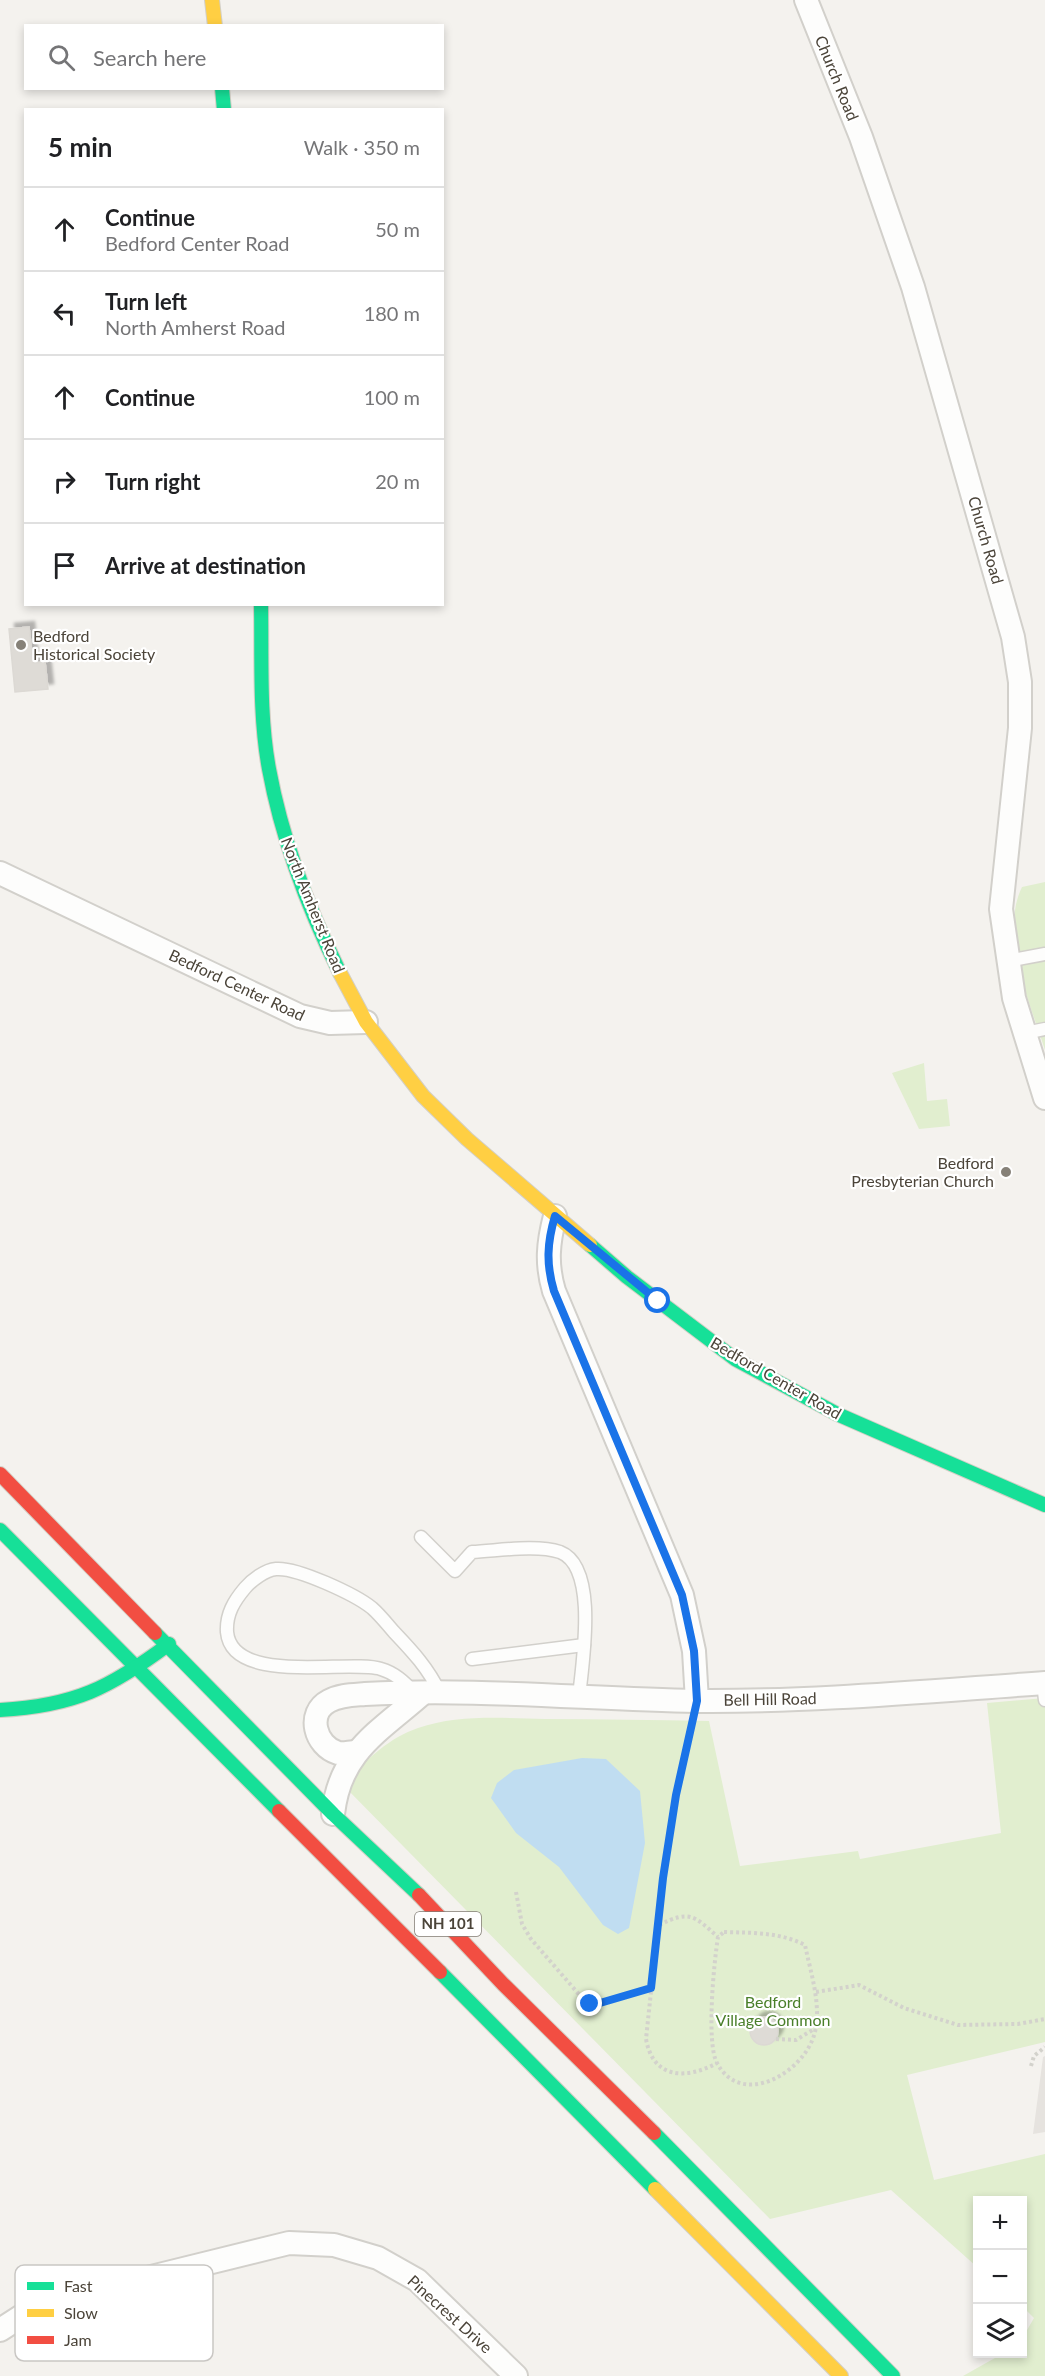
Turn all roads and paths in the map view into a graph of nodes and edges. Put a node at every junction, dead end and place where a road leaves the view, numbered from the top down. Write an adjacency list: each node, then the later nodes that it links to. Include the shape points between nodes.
1 (212, 0): 3 (main road)
2 (806, 0): 9 (street, Church Road, via 861,137 913,287 1013,637 1020,682 1020,728 1001,909)
3 (215, 24)
4 (222, 90): 5 (main road)
5 (224, 108)
6 (261, 606): 10 (main road, North Amherst Road, via 265,737 285,839 323,938)
7 (0, 873): 10 (street, Bedford Center Road, via 300,1016 330,1023)
8 (1045, 954): 9 (lane)
9 (1007, 961): 11 (street, Church Road, via 1014,998)
10 (366, 1022): 13 (main road, Bedford Center Road, via 448,1122)
11 (1035, 1031): 12 (street, Church Road)
12 (1045, 1098)
13 (555, 1216): 15 (main road, Bedford Center Road, via 735,1359 837,1414); 25 (street, via 547,1259 554,1291 682,1595 694,1651)
14 (0, 1474): 18 (main road, NH 101)
15 (1045, 1505)
16 (0, 1530): 21 (main road, NH 101)
17 (421, 1536): 19 (lane, via 455,1571 472,1552 561,1552 575,1565 585,1588)
18 (169, 1644): 21 (main road); 28 (main road, NH 101)
19 (584, 1645): 20 (lane); 24 (lane)
20 (472, 1659)
21 (138, 1668): 26 (main road, via 98,1692 69,1702); 44 (main road, NH 101)
22 (1044, 1689): 25 (street, Bell Hill Road)
23 (426, 1693): 23 (lane, via 429,1671 374,1609 333,1586 277,1569 249,1583 232,1603 227,1635 245,1657 263,1664 296,1668 380,1669); 24 (street, Bell Hill Road); 27 (street); 27 (street, Bell Hill Road, via 341,1696 327,1701 316,1715 315,1728 320,1739 340,1754)
24 (579, 1697): 25 (street, Bell Hill Road)
25 (697, 1701): 30 (path, via 676,1795)
26 (0, 1710)
27 (356, 1752): 28 (street, via 342,1773)
28 (333, 1814): 45 (main road, NH 101, via 438,1913 503,1984)
29 (516, 1892): 32 (path, via 522,1924 531,1940 590,2004)
30 (658, 1925): 31 (path, via 686,1915); 32 (path)
31 (718, 1936): 33 (path, via 724,1932 770,1933 788,1936 804,1945); 38 (path, via 710,2037)
32 (651, 1988): 38 (path, via 646,2039 648,2053 658,2065 673,2073 688,2073)
33 (816, 1992): 34 (path, via 859,1985 904,2008 958,2025 1018,2024); 35 (path)
34 (1045, 2019)
35 (814, 2029): 36 (path, via 796,2040); 38 (path, via 811,2043 799,2060 773,2081 741,2082 727,2076)
36 (776, 2039)
37 (1045, 2047): 39 (path, via 1034,2056)
38 (717, 2063)
39 (1030, 2066)
40 (199, 2265): 43 (street, Pinecrest Drive, via 289,2243 334,2245 378,2258 417,2280)
41 (15, 2320): 42 (street, Pinecrest Drive)
42 (0, 2330)
43 (516, 2376)
44 (841, 2376)
45 (893, 2376)

